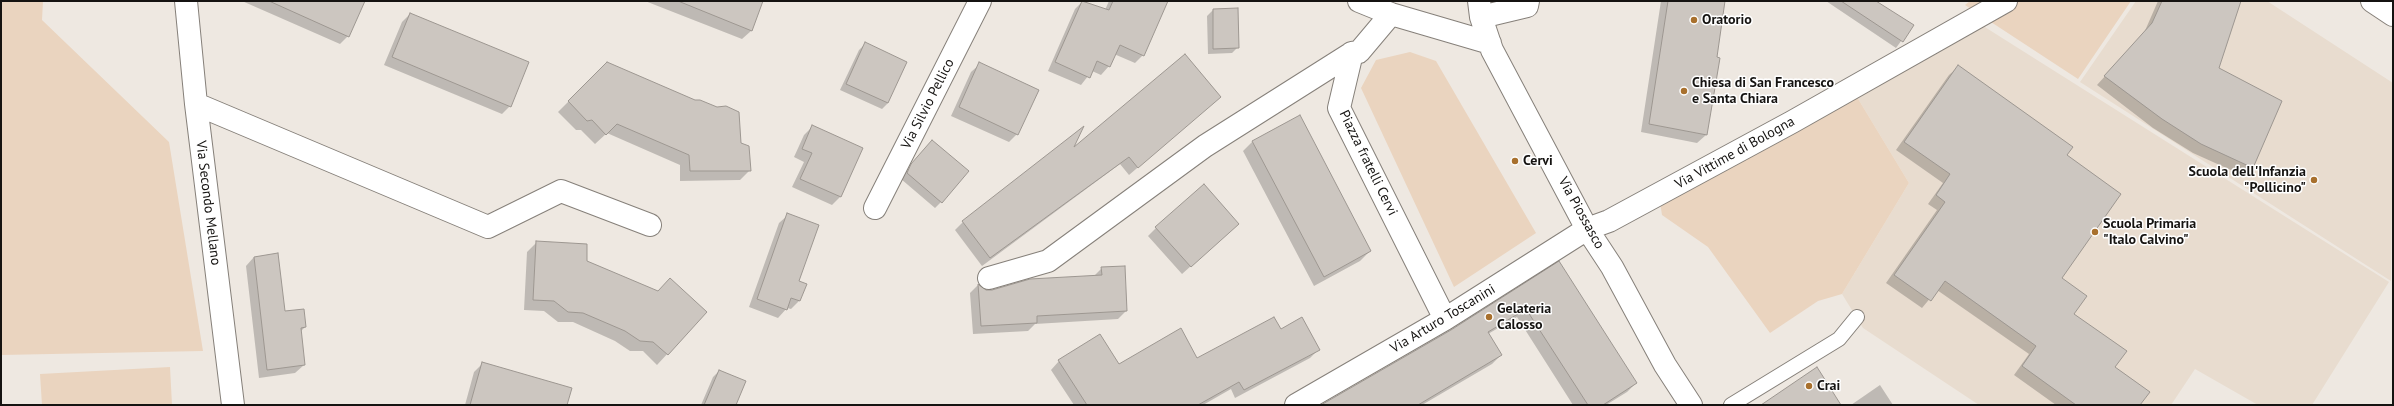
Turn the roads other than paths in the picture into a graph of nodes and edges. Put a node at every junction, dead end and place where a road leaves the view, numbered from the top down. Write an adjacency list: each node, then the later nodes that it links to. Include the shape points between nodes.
1 (186, 1): 12 (street, Via Secondo Mellano)
2 (1359, 1): 8 (street)
3 (1528, 1): 7 (street, Via Piossasco, via 1528,6)
4 (2006, 1): 15 (street, Via Vittime di Bologna, via 1792,122 1609,221)
5 (2372, 1): 9 (street)
6 (978, 2): 13 (street, Via Silvio Pellico)
7 (1480, 9): 10 (street, Via Piossasco)
8 (1391, 14): 10 (street); 11 (street, via 1359,52)
9 (2393, 15)
10 (1490, 43): 15 (street, Via Piossasco)
11 (1352, 53): 16 (street, via 1205,146 1048,260); 18 (street, Piazza fratelli Cervi, via 1339,108)
12 (196, 104): 14 (street, via 488,227 561,191); 19 (street, Via Secondo Mellano)
13 (875, 208)
14 (650, 225)
15 (1588, 229): 18 (street, Via Arturo Toscanini); 21 (street, Via Piossasco, via 1612,267 1665,365)
16 (989, 278)
17 (1857, 317): 22 (lane, via 1839,339)
18 (1445, 319): 20 (street, Via Arturo Toscanini)
19 (239, 403)
20 (1296, 405)
21 (1691, 405)
22 (1730, 405)

